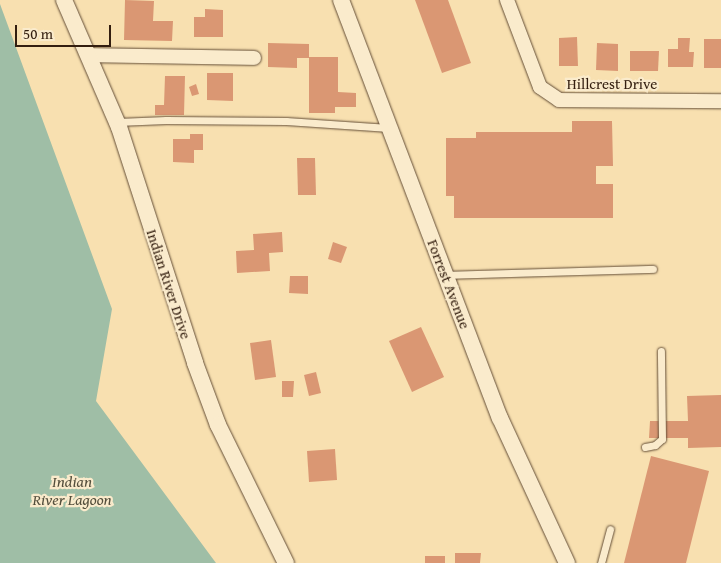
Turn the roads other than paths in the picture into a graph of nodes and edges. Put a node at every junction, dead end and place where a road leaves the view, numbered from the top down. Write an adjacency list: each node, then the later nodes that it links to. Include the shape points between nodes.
1 (64, 0): 4 (street, Indian River Drive)
2 (340, 0): 8 (street, Forrest Avenue)
3 (506, 0): 6 (street, Hillcrest Drive, via 540,87 559,100)
4 (89, 55): 5 (street); 7 (street, Indian River Drive)
5 (254, 58)
6 (721, 101)
7 (117, 122): 8 (lane, via 286,122); 14 (street, Indian River Drive, via 218,425)
8 (389, 128): 10 (street, Forrest Avenue)
9 (653, 269): 10 (lane)
10 (446, 275): 15 (street, Forrest Avenue, via 500,418)
11 (661, 351): 12 (lane, via 662,439)
12 (645, 447)
13 (610, 529): 16 (lane)
14 (286, 563)
15 (567, 563)
16 (601, 563)

